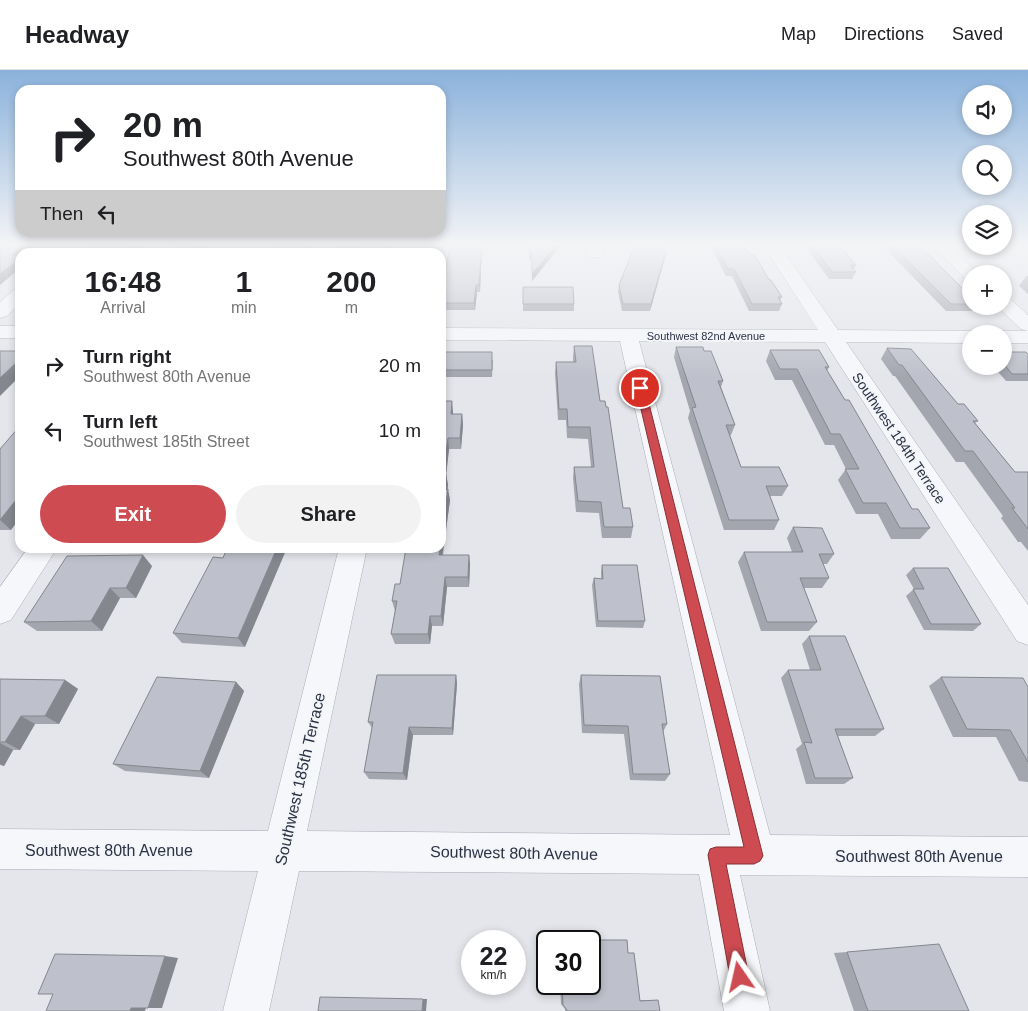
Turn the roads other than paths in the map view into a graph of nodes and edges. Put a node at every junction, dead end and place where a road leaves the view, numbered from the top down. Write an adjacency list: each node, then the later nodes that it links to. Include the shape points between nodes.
1 (800, 289): 10 (street, Southwest 184th Terrace)
2 (15, 298): 4 (street)
3 (1012, 310): 5 (street)
4 (0, 312)
5 (1028, 325)
6 (0, 332): 7 (street)
7 (15, 332)
8 (446, 334): 9 (street, Southwest 82nd Avenue)
9 (628, 335): 10 (street, Southwest 82nd Avenue); 20 (street)
10 (831, 336): 11 (street, Southwest 82nd Avenue); 17 (street, Southwest 184th Terrace)
11 (962, 337)
12 (1012, 337): 13 (street)
13 (1028, 337)
14 (40, 553): 16 (street)
15 (352, 553): 19 (street, Southwest 185th Terrace)
16 (0, 611)
17 (1028, 631)
18 (0, 849): 19 (street, Southwest 80th Avenue)
19 (283, 851): 20 (street, Southwest 80th Avenue); 22 (street, Southwest 185th Terrace)
20 (735, 855): 21 (street, Southwest 80th Avenue); 23 (street)
21 (1028, 857)
22 (246, 1011)
23 (746, 1011)

